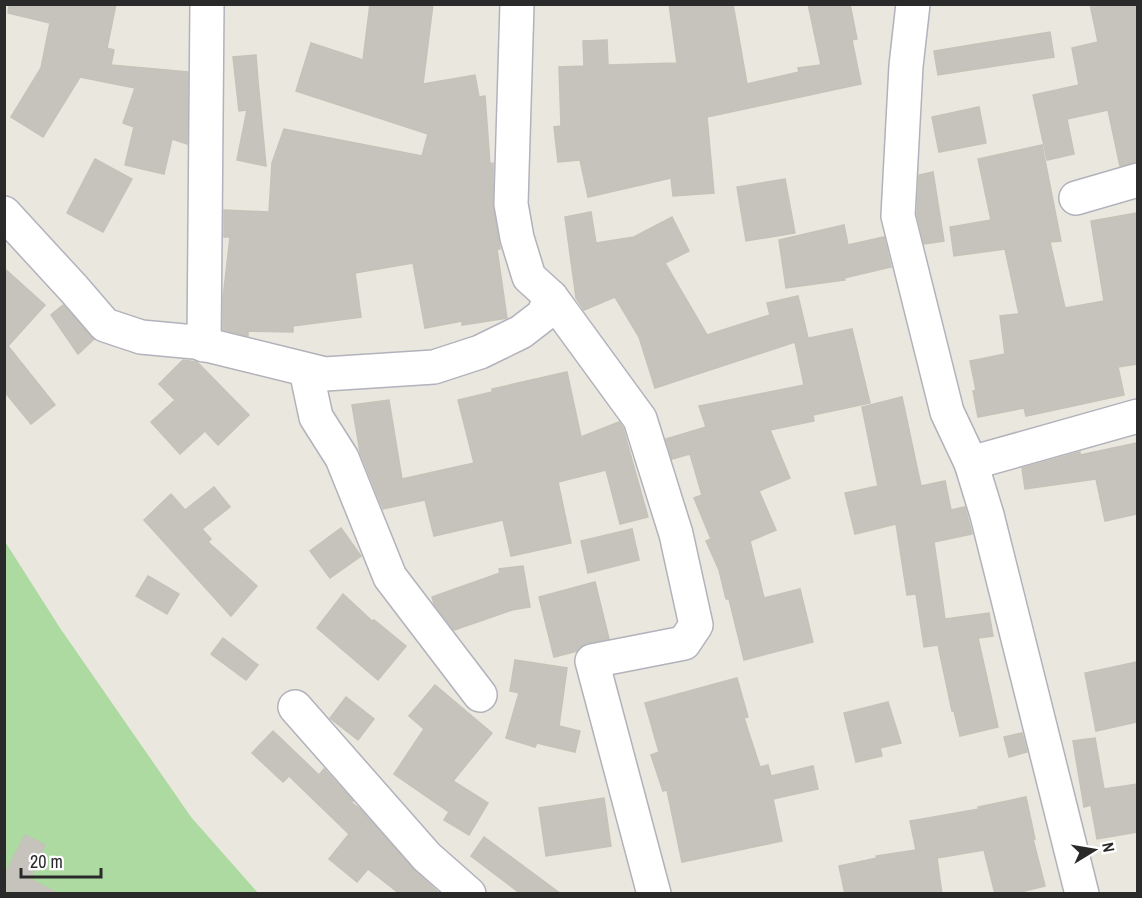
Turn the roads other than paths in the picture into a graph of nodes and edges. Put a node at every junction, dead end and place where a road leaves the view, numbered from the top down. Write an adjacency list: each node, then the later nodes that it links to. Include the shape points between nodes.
1 (207, 4): 8 (street)
2 (517, 4): 7 (street, via 511,204 529,277)
3 (913, 4): 11 (street, via 898,216 947,412)
4 (1137, 180): 5 (street)
5 (1076, 198)
6 (4, 213): 8 (street, via 105,325 141,337)
7 (551, 297): 9 (street, via 543,315 521,332 480,352 434,367 325,374); 15 (street, via 640,419 676,534 696,625 684,644 592,661)
8 (204, 345): 9 (street)
9 (306, 369): 12 (street, via 316,417 342,458 390,577)
10 (1137, 416): 11 (street)
11 (971, 463): 16 (street)
12 (480, 695)
13 (295, 707): 14 (street, via 427,857)
14 (469, 894)
15 (654, 894)
16 (1082, 894)

